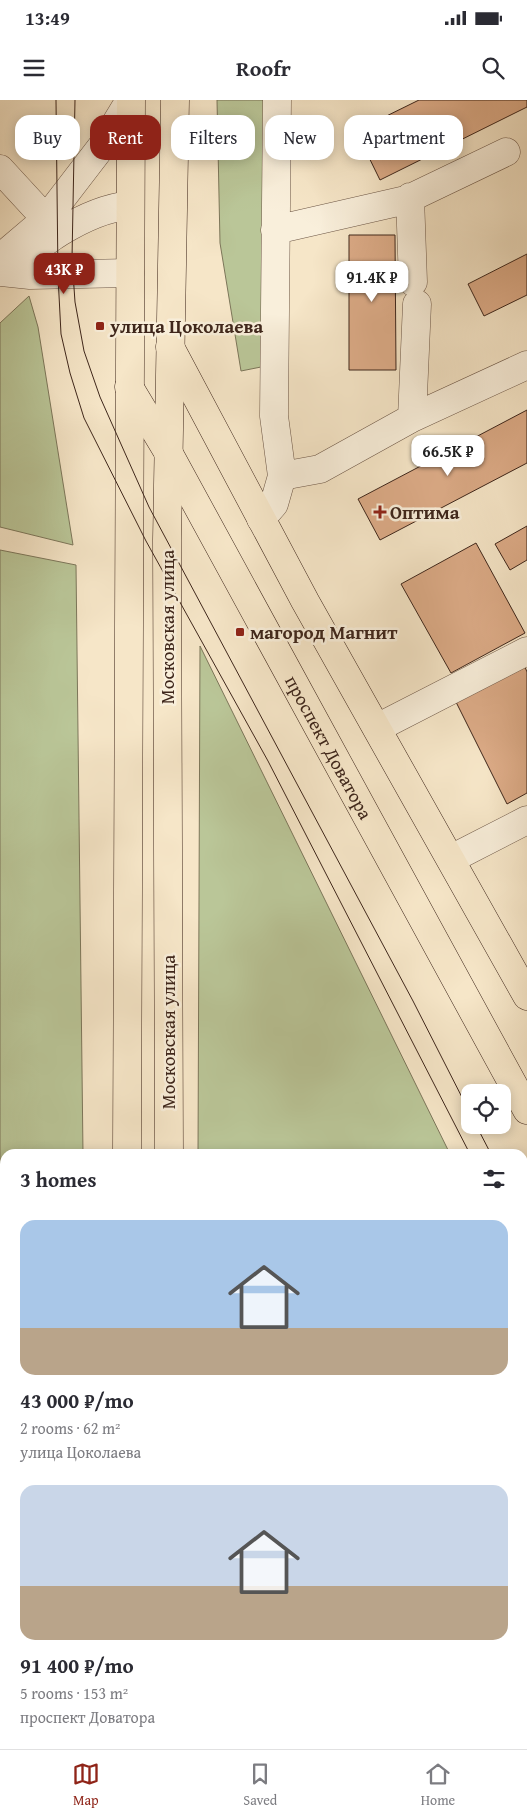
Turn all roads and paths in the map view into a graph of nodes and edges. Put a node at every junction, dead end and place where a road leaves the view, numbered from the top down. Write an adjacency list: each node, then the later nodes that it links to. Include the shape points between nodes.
1 (131, 100): 7 (main road, Московская улица); 9 (street, via 102,146)
2 (175, 100): 8 (main road, Московская улица)
3 (281, 102): 10 (street)
4 (506, 152): 6 (street)
5 (0, 169): 9 (street)
6 (410, 198): 10 (street); 19 (street, via 415,293)
7 (130, 205): 8 (main road); 12 (street, via 96,214 33,250); 14 (main road, Московская улица)
8 (173, 205): 15 (main road, Московская улица)
9 (46, 219): 11 (street)
10 (275, 230): 21 (street, via 274,416)
11 (0, 258)
12 (0, 264)
13 (0, 272): 14 (street, via 30,275)
14 (130, 273): 15 (main road); 18 (main road, Московская улица)
15 (172, 274): 16 (main road, Московская улица)
16 (170, 347): 20 (main road, Московская улица); 22 (main road)
17 (527, 365): 19 (street)
18 (129, 387): 20 (main road, проспект Доватора); 29 (main road, Московская улица)
19 (412, 418): 21 (street, via 320,469)
20 (168, 452): 28 (main road, проспект Доватора); 30 (main road, Московская улица)
21 (282, 476): 22 (street, via 274,504)
22 (261, 519): 24 (main road)
23 (527, 651): 24 (street)
24 (377, 728): 26 (main road)
25 (527, 820): 26 (street)
26 (450, 859): 27 (main road)
27 (524, 983)
28 (527, 1110)
29 (127, 1149)
30 (169, 1149)

